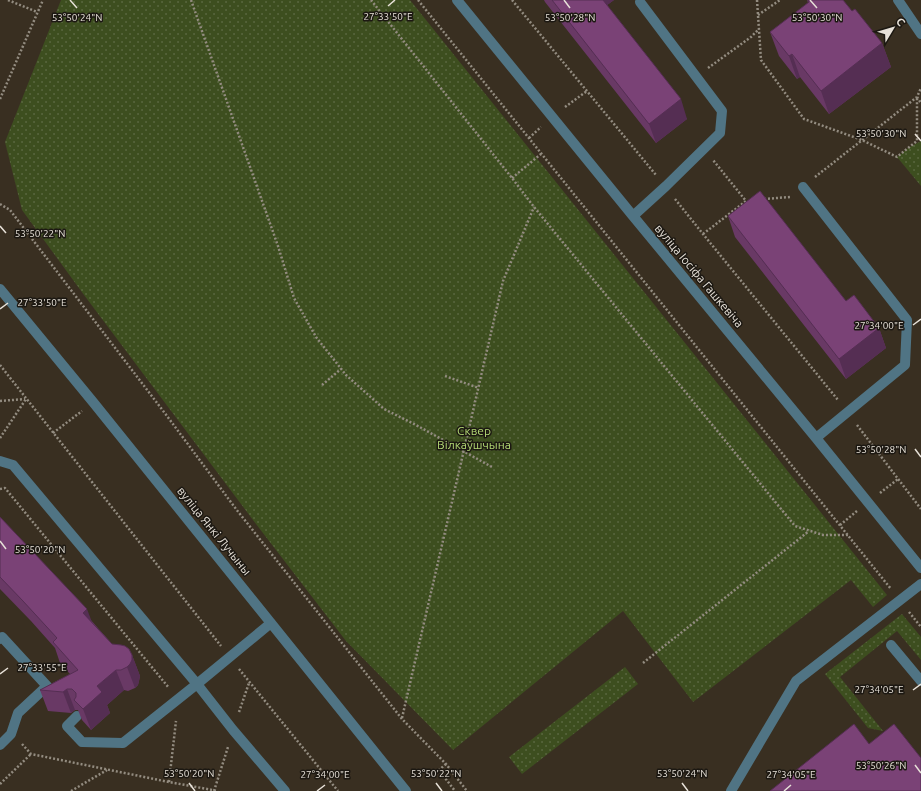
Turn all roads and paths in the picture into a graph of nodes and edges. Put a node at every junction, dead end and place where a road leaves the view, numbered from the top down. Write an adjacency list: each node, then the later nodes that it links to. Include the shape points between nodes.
1 (8, 0): 14 (path)
2 (42, 0): 14 (path)
3 (191, 0): 38 (path, via 294,298 316,337)
4 (370, 0): 26 (path)
5 (418, 0): 25 (path)
6 (457, 0): 34 (street, вуліца Іосіфа Гашкевіча)
7 (512, 0): 13 (path)
8 (518, 0): 13 (path)
9 (757, 0): 15 (path)
10 (780, 0): 15 (path)
11 (898, 0): 17 (street)
12 (640, 2): 18 (street)
13 (514, 3): 27 (path)
14 (37, 12): 21 (path)
15 (758, 16): 16 (path)
16 (759, 29): 18 (path); 23 (path, via 761,60 804,119)
17 (921, 34)
18 (697, 77): 24 (street, via 722,111 720,133)
19 (921, 88): 20 (path)
20 (917, 97): 22 (path); 23 (path); 23 (path, via 917,141 897,157)
21 (0, 99)
22 (921, 103)
23 (862, 140): 28 (path)
24 (704, 149): 27 (street); 31 (path)
25 (541, 154): 26 (path); 55 (path)
26 (512, 178): 33 (path)
27 (666, 186): 34 (street); 35 (path)
28 (803, 187): 30 (path, via 790,198); 45 (street, via 907,320 905,365)
29 (753, 200): 31 (path)
30 (760, 200)
31 (746, 201): 35 (path)
32 (0, 204): 68 (path, via 10,210 236,509)
33 (534, 207): 41 (path, via 503,281); 54 (path, via 795,526)
34 (633, 216): 48 (street, вуліца Іосіфа Гашкевіча)
35 (703, 234): 45 (path)
36 (0, 289): 44 (street, вуліца Янкі Лучыны)
37 (0, 365): 42 (path)
38 (341, 369): 40 (path); 49 (path, via 384,409)
39 (445, 376): 41 (path)
40 (322, 385)
41 (479, 388): 49 (path)
42 (26, 399): 43 (path); 46 (path); 47 (path)
43 (0, 401)
44 (93, 402): 46 (path); 59 (street, вуліца Янкі Лучыны)
45 (848, 412): 48 (street); 53 (path)
46 (53, 433): 62 (path)
47 (0, 438)
48 (816, 438): 57 (street, вуліца Іосіфа Гашкевіча)
49 (464, 452): 51 (path); 68 (path)
50 (0, 461): 65 (street, via 13,465)
51 (492, 467)
52 (0, 489): 66 (path, via 6,488)
53 (921, 509)
54 (810, 531): 55 (path, via 823,535); 63 (path)
55 (849, 535): 56 (path)
56 (866, 557)
57 (921, 568)
58 (921, 584): 83 (street, via 796,682)
59 (271, 623): 62 (street); 80 (street, вуліца Янкі Лучыны)
60 (0, 639): 69 (street, via 2,637 47,686 18,713)
61 (891, 645): 64 (street)
62 (230, 657): 65 (street); 79 (path)
63 (643, 663)
64 (921, 682)
65 (197, 684): 66 (street); 78 (street)
66 (178, 699): 67 (street, via 123,743 82,742 67,726); 74 (path)
67 (77, 716)
68 (402, 719): 72 (path)
69 (11, 734): 70 (street); 71 (path)
70 (0, 745)
71 (31, 754): 73 (path); 75 (path)
72 (446, 764): 81 (path, via 439,770); 82 (path)
73 (108, 769): 74 (path); 76 (path)
74 (169, 782): 77 (path)
75 (0, 784)
76 (71, 791)
77 (218, 791)
78 (285, 791)
79 (338, 791)
80 (406, 791)
81 (456, 791)
82 (467, 791)
83 (731, 791)

